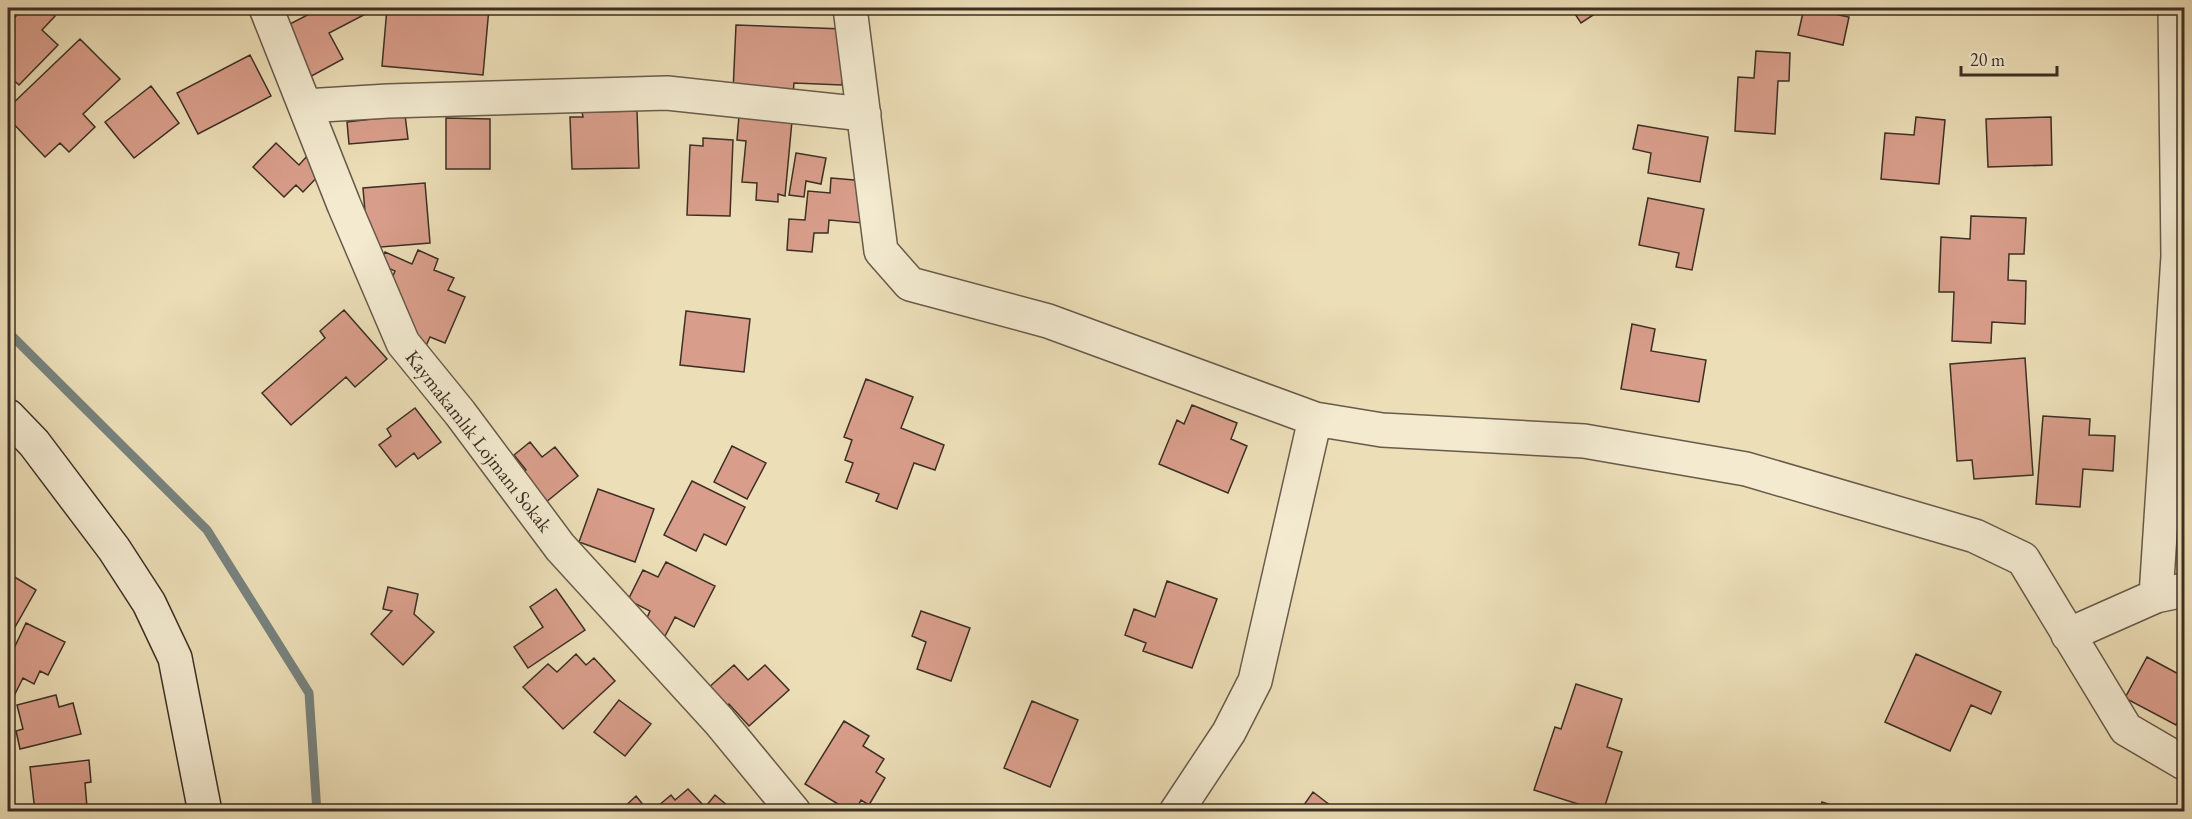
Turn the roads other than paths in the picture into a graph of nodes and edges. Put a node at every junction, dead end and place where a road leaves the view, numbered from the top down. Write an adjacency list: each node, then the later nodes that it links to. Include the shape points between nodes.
1 (266, 8): 4 (street, Kaymakamlık Lojmanı Sokak)
2 (850, 8): 5 (street)
3 (2175, 8): 8 (street, via 2178,256)
4 (304, 106): 5 (street, via 667,93); 12 (street, Kaymakamlık Lojmanı Sokak, via 403,343 560,547 720,721)
5 (864, 114): 7 (street, via 881,251 910,284 1048,321)
6 (8, 416): 11 (street, via 34,443 114,549 149,603 176,658)
7 (1315, 419): 9 (street, via 1382,430 1584,441 1746,469 1975,536 2023,559); 13 (street, via 1255,681 1229,732)
8 (2170, 593): 9 (street)
9 (2068, 635): 10 (street, via 2126,729)
10 (2184, 763)
11 (205, 812)
12 (794, 812)
13 (1176, 812)

